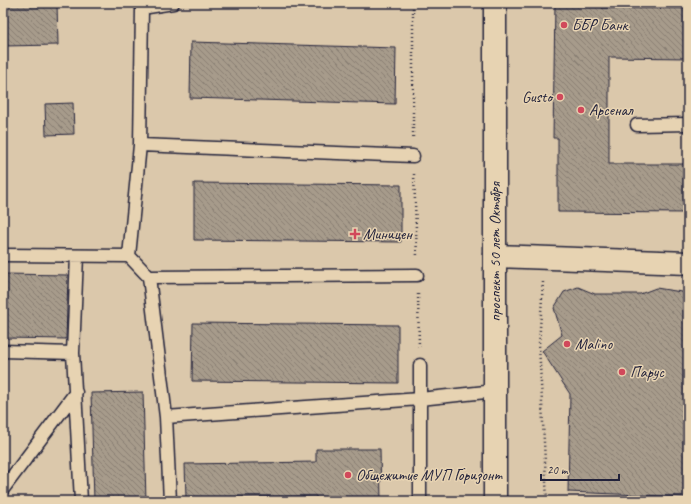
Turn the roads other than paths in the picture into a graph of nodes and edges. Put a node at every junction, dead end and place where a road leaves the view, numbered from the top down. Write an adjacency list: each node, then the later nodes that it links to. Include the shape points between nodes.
1 (173, 3): 5 (lane, via 142,8)
2 (495, 3): 10 (main road, проспект 50 лет Октября)
3 (688, 124): 4 (lane)
4 (637, 125)
5 (140, 145): 6 (lane); 9 (lane)
6 (413, 156)
7 (3, 255): 8 (lane)
8 (77, 256): 9 (lane); 15 (lane)
9 (129, 256): 13 (lane)
10 (495, 256): 11 (main road); 17 (main road, проспект 50 лет Октября)
11 (688, 263)
12 (417, 276): 13 (lane)
13 (149, 277): 19 (lane)
14 (3, 352): 15 (lane)
15 (73, 353): 18 (lane)
16 (420, 365): 23 (lane)
17 (495, 391): 19 (lane, via 420,399); 24 (main road, проспект 50 лет Октября)
18 (76, 392): 20 (lane); 21 (lane)
19 (166, 417): 22 (lane)
20 (3, 489)
21 (81, 501)
22 (170, 501)
23 (420, 501)
24 (496, 501)

